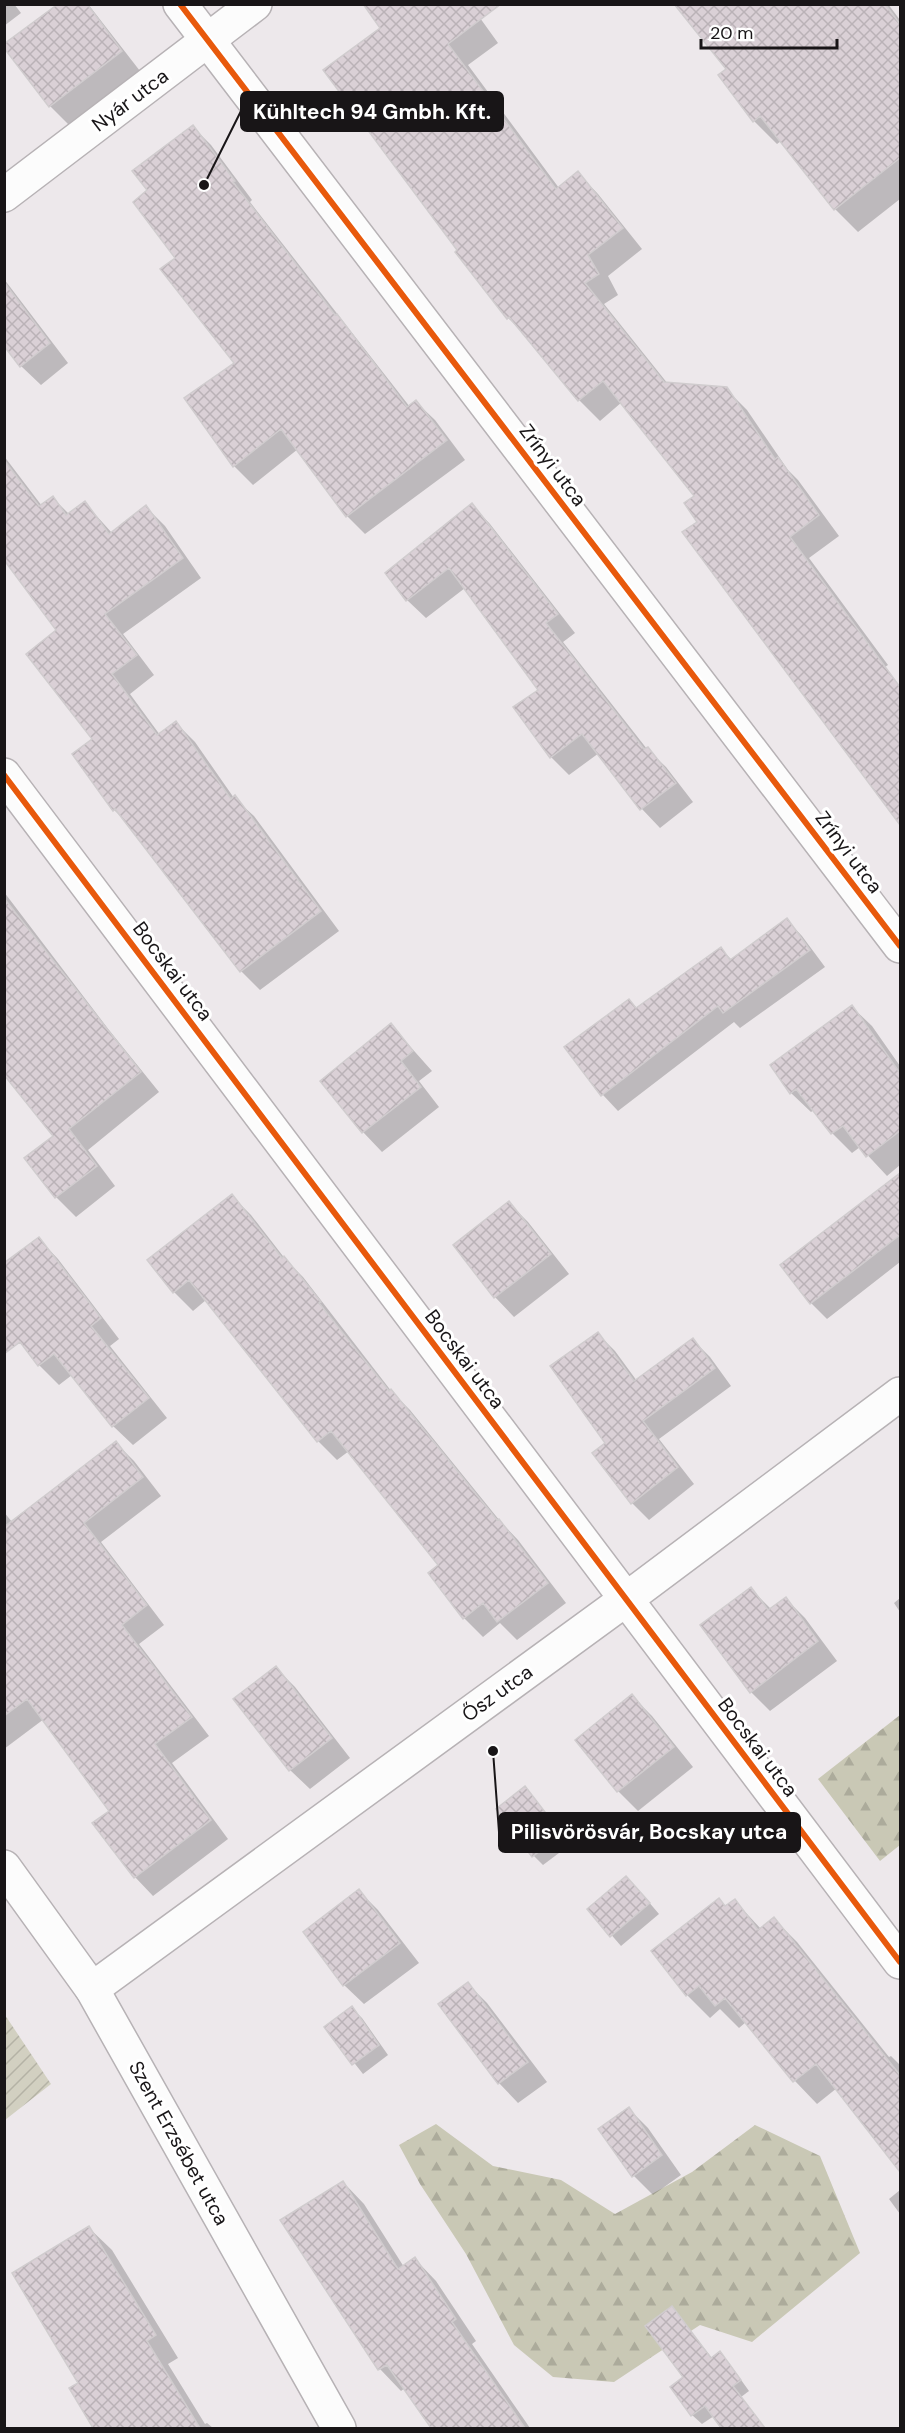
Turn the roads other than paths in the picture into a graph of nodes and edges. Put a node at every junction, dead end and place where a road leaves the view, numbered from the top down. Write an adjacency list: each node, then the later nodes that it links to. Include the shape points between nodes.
1 (180, 4): 3 (street, Zrínyi utca)
2 (255, 4): 3 (street, Nyár utca)
3 (208, 40): 4 (street, Nyár utca); 6 (street, Zrínyi utca)
4 (4, 195)
5 (4, 775): 8 (street, Bocskai utca)
6 (900, 946)
7 (900, 1394): 8 (street, Ősz utca)
8 (625, 1600): 10 (street, Bocskai utca); 11 (street, Ősz utca)
9 (4, 1867): 11 (street, Szent Erzsébet utca)
10 (900, 1962)
11 (92, 1989): 12 (street, Szent Erzsébet utca)
12 (339, 2428)

